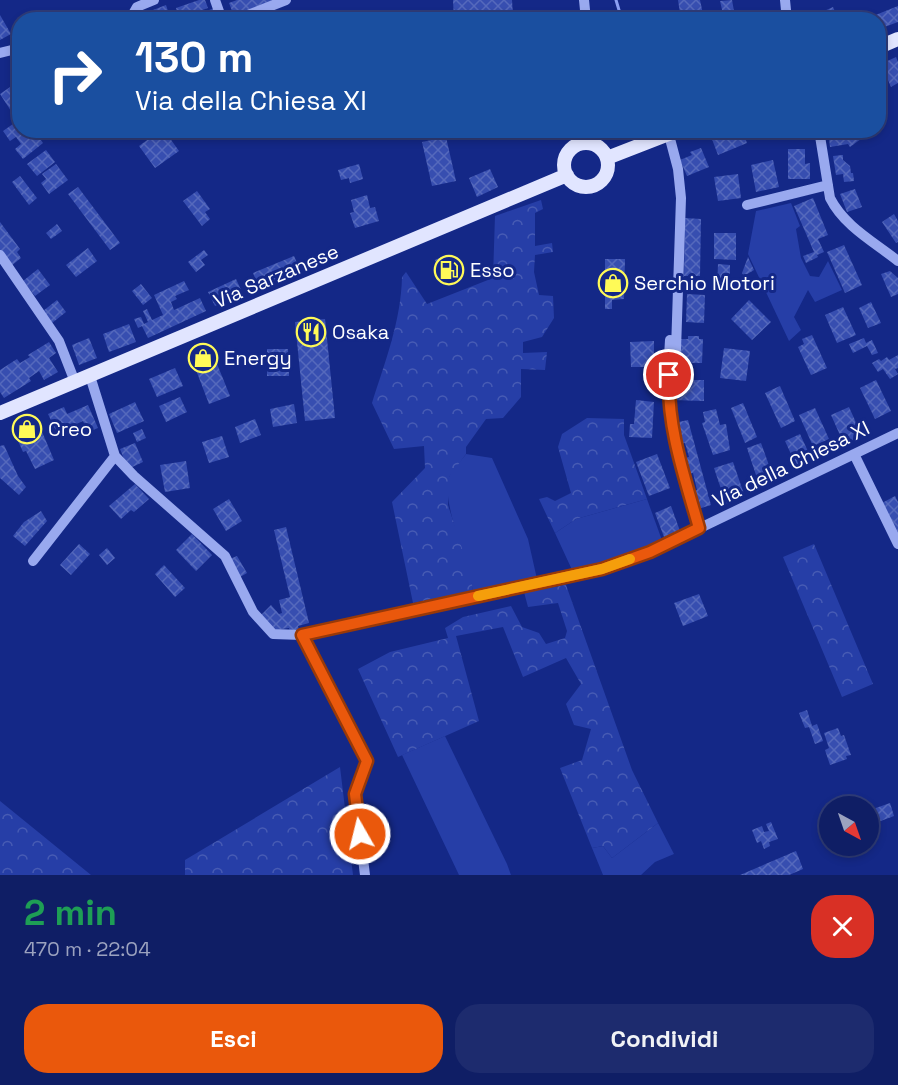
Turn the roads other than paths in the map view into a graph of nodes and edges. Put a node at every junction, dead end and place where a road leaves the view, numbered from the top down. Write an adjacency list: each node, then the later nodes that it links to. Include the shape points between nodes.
1 (154, 0): 3 (street, via 136,7)
2 (286, 0): 4 (street)
3 (134, 12)
4 (255, 12)
5 (585, 138): 11 (main road, via 567,154)
6 (587, 138): 10 (main road)
7 (661, 138): 10 (main road)
8 (675, 138): 17 (street, via 681,198)
9 (820, 138): 12 (street)
10 (607, 158): 11 (main road, via 607,172 598,183 584,187)
11 (567, 175): 18 (main road, Via Sarzanese)
12 (828, 185): 13 (street); 15 (street, via 830,198 842,219)
13 (747, 205)
14 (0, 255): 19 (street, via 59,341)
15 (898, 261)
16 (670, 335): 24 (street, Via della Chiesa XI, via 668,395 672,428)
17 (676, 350)
18 (90, 376): 19 (main road, Via Sarzanese); 23 (street)
19 (75, 382): 20 (main road, Via Sarzanese)
20 (0, 413)
21 (898, 433): 22 (street, Via della Chiesa XI)
22 (854, 454): 24 (street, Via della Chiesa XI); 25 (street)
23 (115, 456): 26 (street); 27 (street, Via della Chiesa XI, via 225,556 253,612 273,634)
24 (699, 528): 27 (street, Via della Chiesa XI, via 650,552 602,569)
25 (898, 544)
26 (33, 561)
27 (302, 635): 28 (street, via 367,761 355,794)
28 (365, 875)

